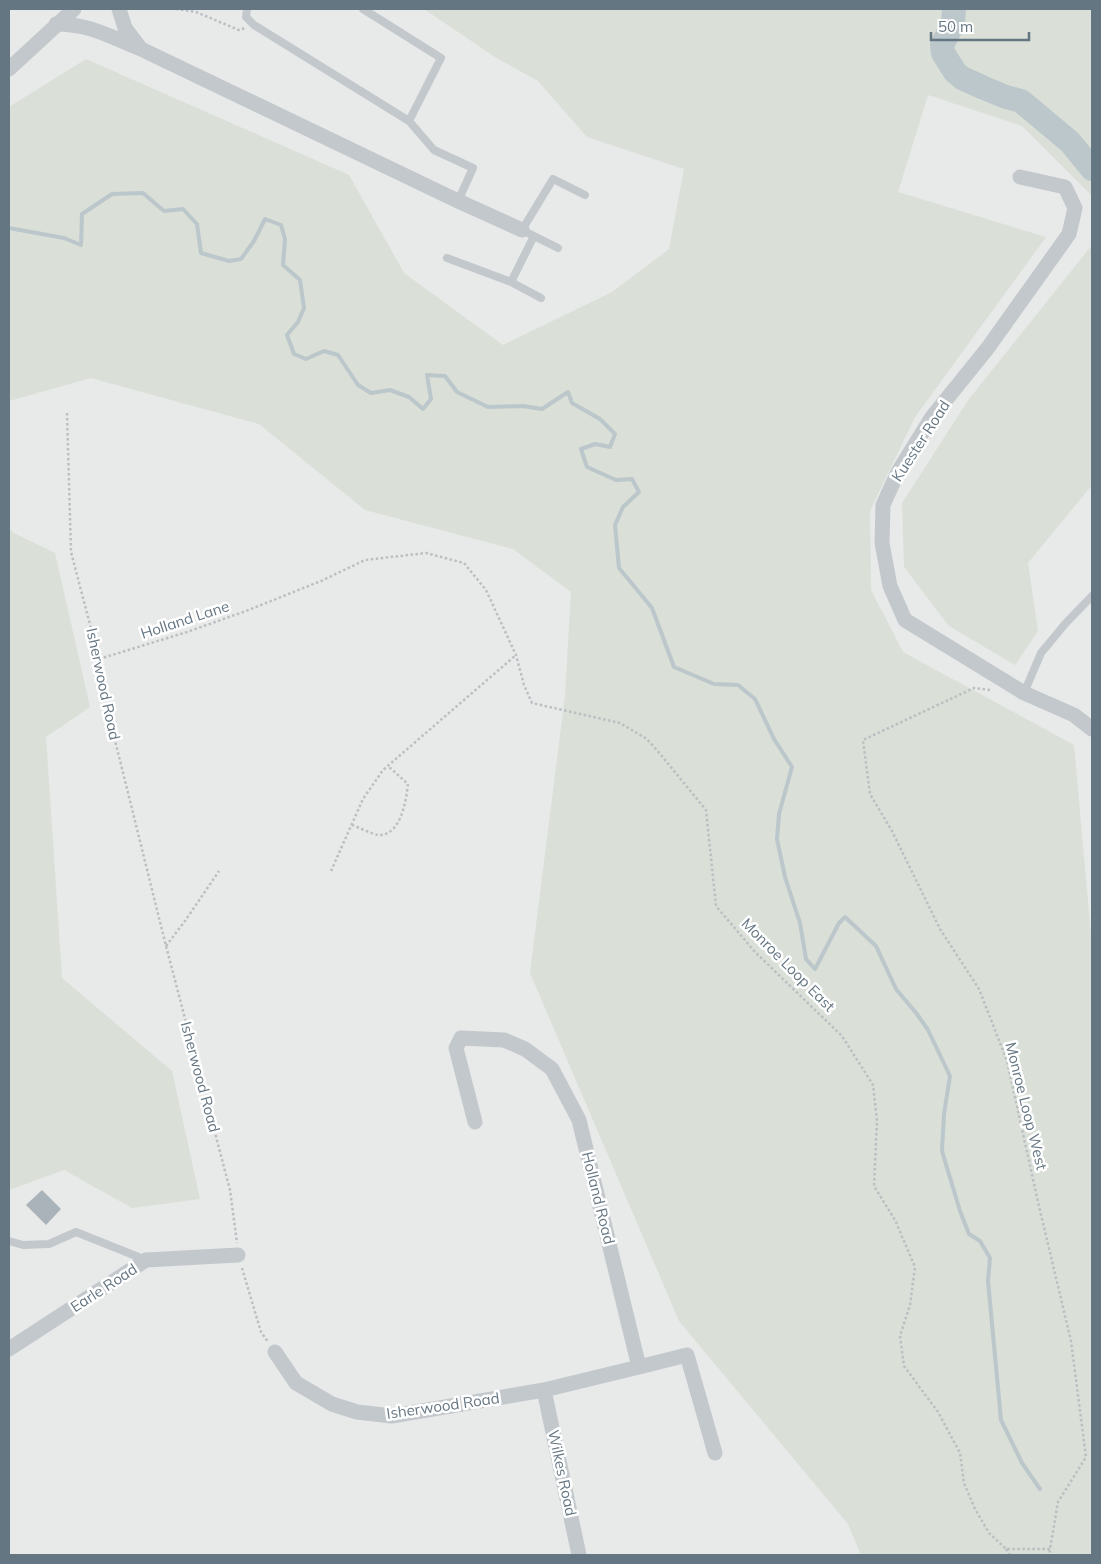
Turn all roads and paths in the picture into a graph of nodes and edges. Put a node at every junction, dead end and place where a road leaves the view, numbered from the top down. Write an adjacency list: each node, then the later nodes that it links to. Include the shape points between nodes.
1 (74, 9): 6 (street)
2 (119, 9): 8 (street, via 125,28)
3 (176, 9): 7 (path, via 196,12 239,30)
4 (247, 9): 7 (lane, via 246,17)
5 (362, 9): 10 (lane, via 441,58)
6 (56, 24): 8 (street, via 88,27); 9 (street)
7 (254, 25): 10 (lane)
8 (141, 49): 13 (street)
9 (9, 68)
10 (409, 121): 13 (lane, via 434,150 473,168)
11 (1020, 177): 25 (street, Kuester Road, via 1065,187 1075,208 1069,234 987,349 932,417 898,472 883,505 882,543 890,586 905,620)
12 (585, 195): 14 (lane, via 552,178)
13 (458, 201): 14 (street)
14 (528, 233): 15 (lane); 17 (lane)
15 (558, 248)
16 (447, 258): 17 (lane)
17 (511, 282): 18 (lane)
18 (541, 298)
19 (67, 413): 23 (path, Isherwood Road, via 71,552)
20 (1092, 596): 25 (lane, via 1041,653)
21 (276, 600): 22 (path, Monroe Loop East, via 365,560 426,553 464,563 486,590); 23 (path, Holland Lane)
22 (516, 655): 27 (path); 41 (path, Monroe Loop East, via 532,703 620,723 647,740 674,770 706,810 716,906 755,952 842,1036 873,1085 877,1121 874,1186 895,1220 916,1267 910,1305 900,1336 904,1366 938,1412 960,1453 964,1484 975,1509 989,1533)
23 (99, 659): 31 (path, Isherwood Road, via 101,684)
24 (994, 690): 42 (path, Monroe Loop West, via 974,688 863,740 870,794 940,929 979,989 1007,1061 1071,1341 1086,1457 1058,1502)
25 (1024, 693): 26 (street, Kuester Road, via 1074,715)
26 (1092, 729)
27 (388, 766): 28 (path, via 363,799); 28 (path, via 408,784 406,807 394,828 378,835)
28 (352, 825): 29 (path)
29 (332, 871)
30 (219, 872): 31 (path)
31 (166, 946): 34 (path, Isherwood Road, via 230,1190)
32 (475, 1122): 38 (street, Holland Road, via 456,1048 461,1038 504,1040 525,1049 552,1069 579,1120)
33 (9, 1241): 35 (lane, via 23,1245 49,1244 76,1232)
34 (238, 1255): 35 (street, Earle Road); 37 (path, Isherwood Road, via 261,1332)
35 (146, 1260): 36 (street, Earle Road)
36 (9, 1349)
37 (275, 1352): 39 (street, Isherwood Road, via 296,1383 332,1404 357,1412 392,1416)
38 (639, 1366): 39 (street, Isherwood Road); 40 (street, via 687,1355)
39 (544, 1390): 43 (street, Wilkes Road)
40 (716, 1453)
41 (1006, 1549): 42 (path); 44 (path)
42 (1051, 1549): 45 (path)
43 (579, 1555)
44 (1010, 1555)
45 (1049, 1555)

